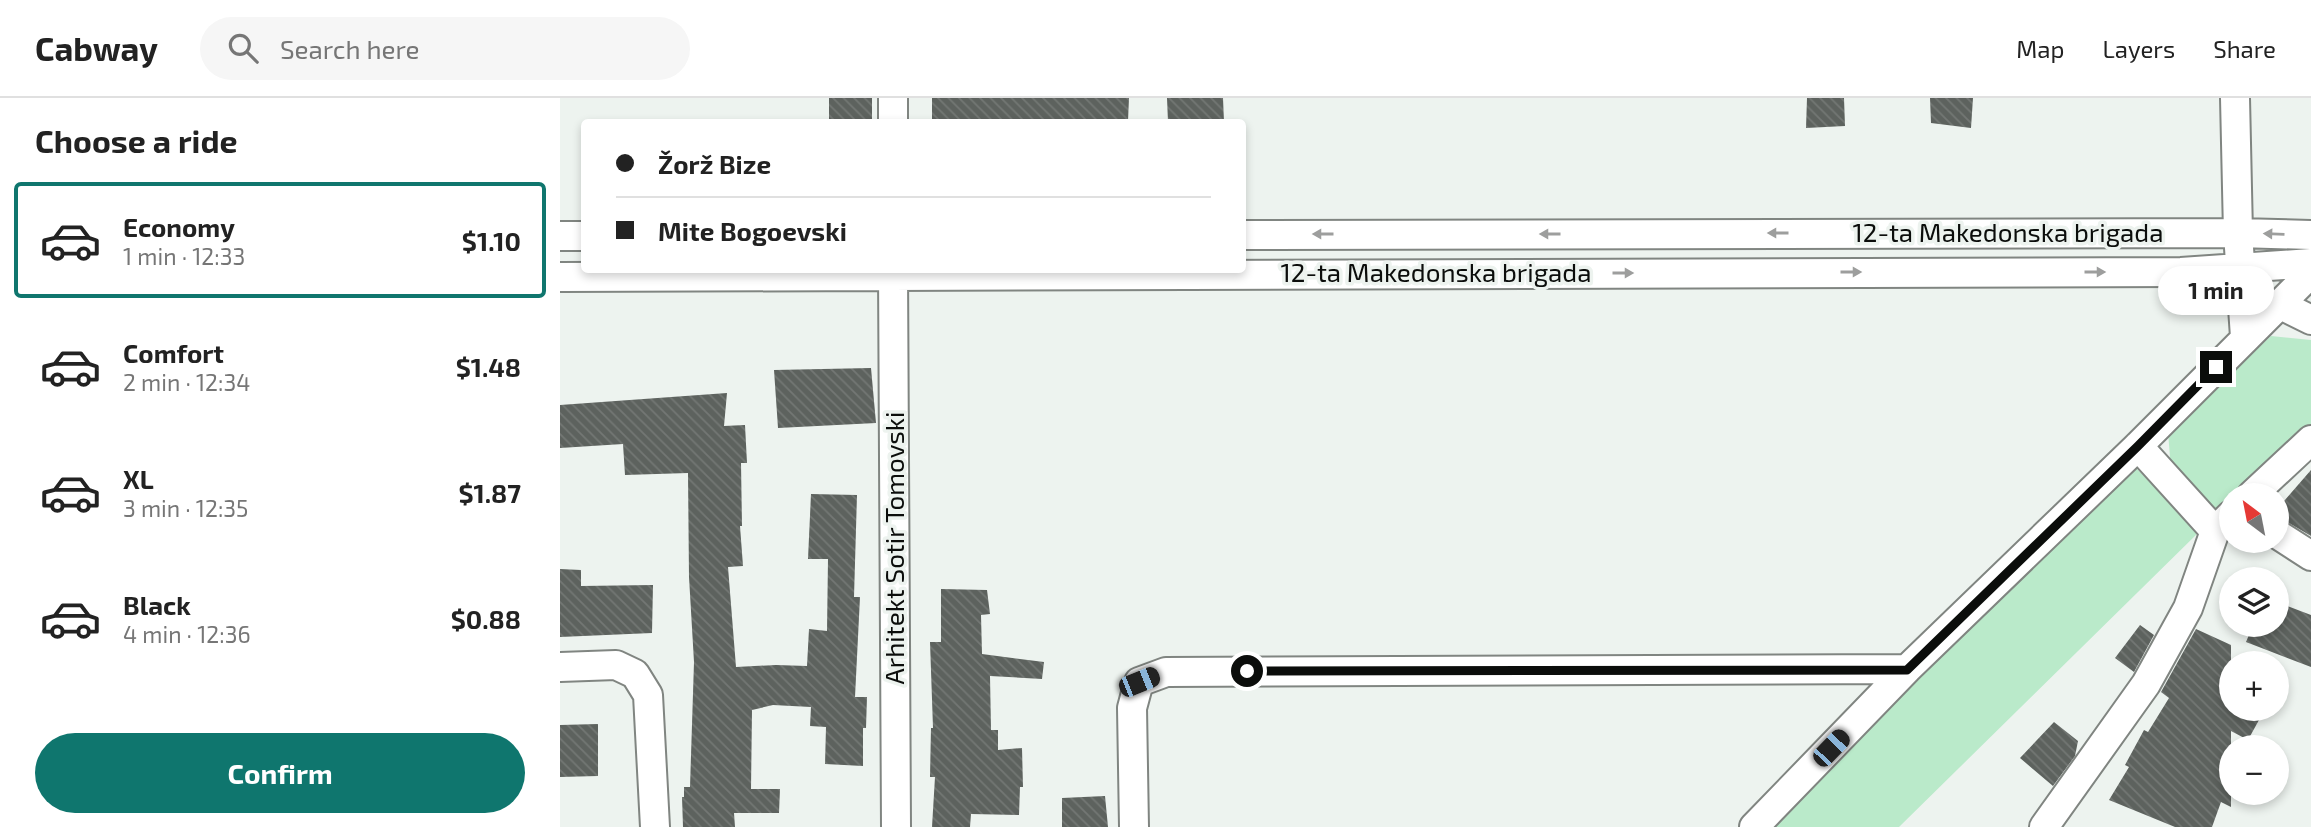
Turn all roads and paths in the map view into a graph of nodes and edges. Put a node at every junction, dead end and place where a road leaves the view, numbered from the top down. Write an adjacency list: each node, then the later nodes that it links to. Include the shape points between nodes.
1 (893, 98): 3 (street)
2 (2235, 98): 4 (street)
3 (893, 119)
4 (2238, 233): 5 (street, 12-ta Makedonska brigada, one-way to 5); 6 (street, 12-ta Makedonska brigada, one-way to 4); 10 (street)
5 (1246, 235)
6 (2311, 235)
7 (560, 236): 8 (street)
8 (581, 236)
9 (2311, 263): 10 (street, 12-ta Makedonska brigada)
10 (2241, 269): 12 (street, 12-ta Makedonska brigada); 18 (street)
11 (1246, 272): 12 (street, 12-ta Makedonska brigada, one-way to 12)
12 (2192, 272): 18 (street, via 2220,285)
13 (826, 273): 16 (street, 12-ta Makedonska brigada)
14 (893, 273): 31 (street, Arhitekt Sotir Tomovski)
15 (2311, 273): 17 (street)
16 (560, 277)
17 (2279, 304): 19 (street); 20 (street)
18 (2244, 309): 20 (street)
19 (2311, 320)
20 (2245, 337): 22 (street)
21 (2311, 440): 23 (street)
22 (2138, 446): 24 (street); 29 (street)
23 (2265, 483)
24 (2219, 518)
25 (2219, 539): 34 (street, via 2146,684)
26 (2289, 542): 27 (street)
27 (2311, 556)
28 (560, 667): 30 (street, via 615,665 635,674 649,695)
29 (1907, 670): 32 (street, via 1166,672 1139,682 1132,708); 33 (street)
30 (655, 827)
31 (896, 827)
32 (1134, 827)
33 (1754, 827)
34 (2044, 827)

